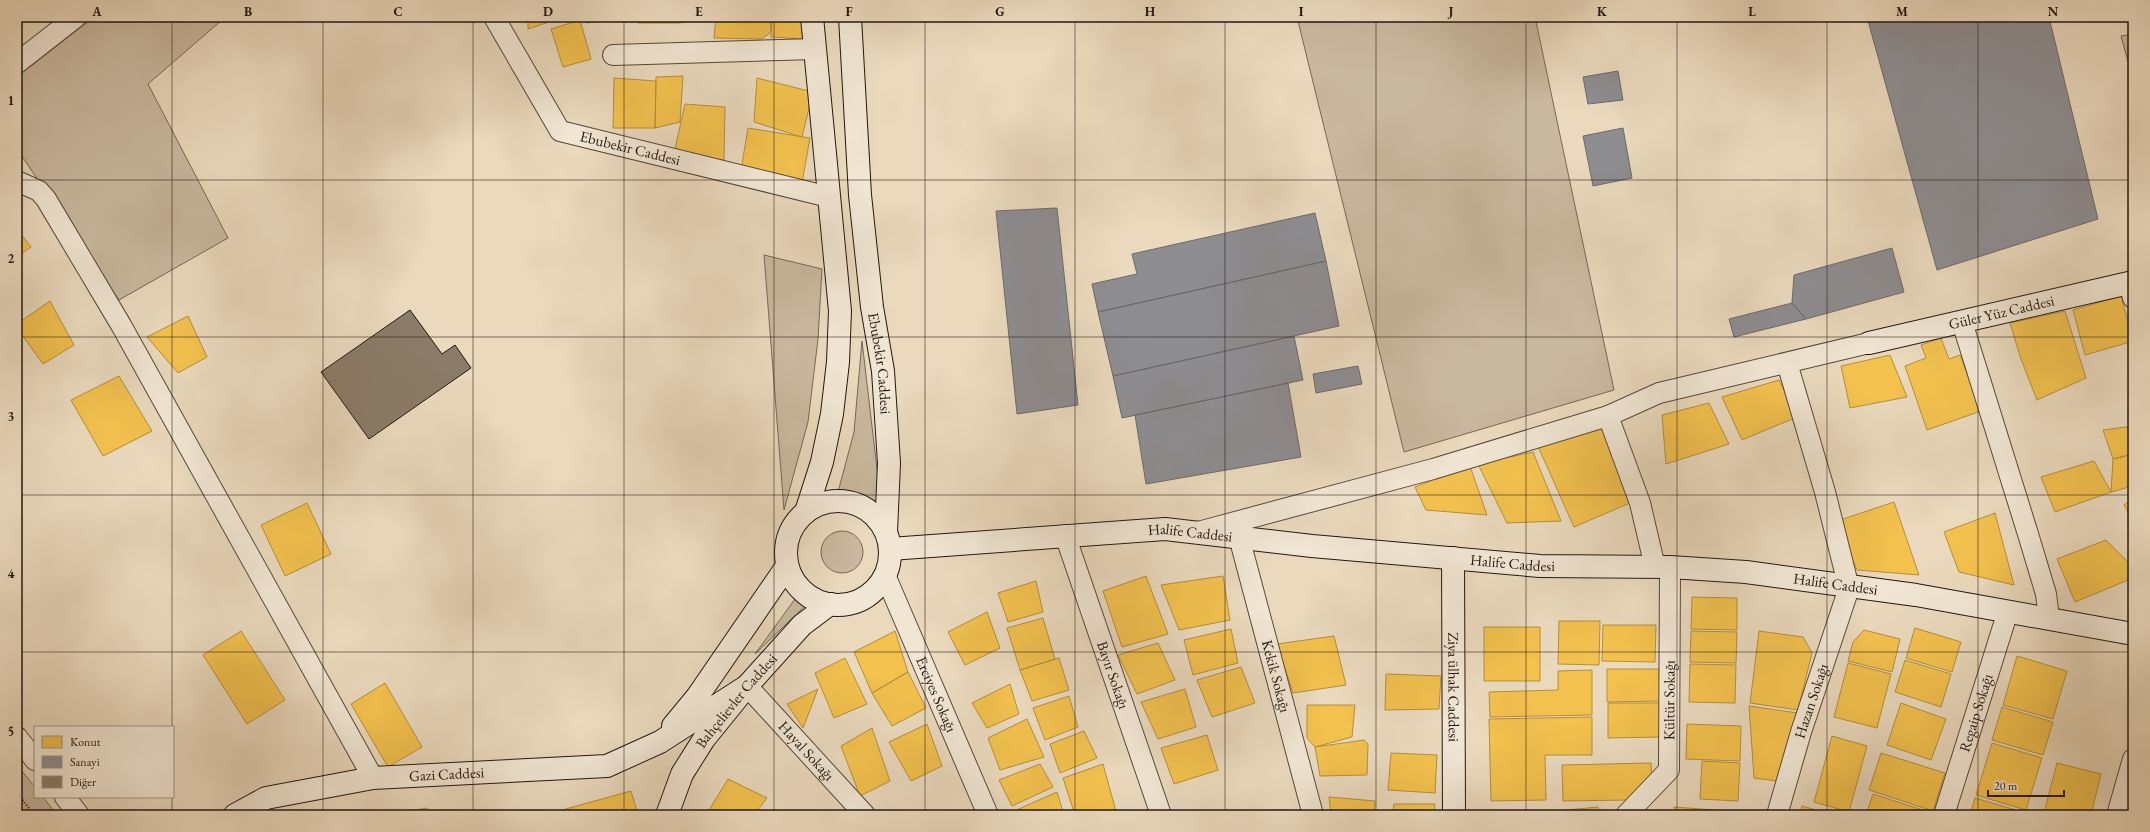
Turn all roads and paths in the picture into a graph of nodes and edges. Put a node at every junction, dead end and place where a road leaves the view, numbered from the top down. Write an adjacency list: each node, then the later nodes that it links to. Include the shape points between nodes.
1 (76, 17): 7 (street)
2 (494, 17): 10 (street, Ebubekir Caddesi, via 560,131)
3 (812, 17): 5 (street)
4 (850, 17): 9 (street, Ebubekir Caddesi)
5 (815, 49): 6 (street); 10 (street)
6 (613, 55)
7 (17, 63)
8 (17, 181): 35 (street, via 39,191 46,199 113,312)
9 (860, 195): 10 (street, Ebubekir Caddesi); 20 (street, Ebubekir Caddesi, via 872,307 883,370 889,463)
10 (828, 197): 16 (street, via 840,311 838,362 832,414 822,462)
11 (2132, 288): 12 (street, Güler Yüz Caddesi)
12 (1962, 322): 13 (street, Güler Yüz Caddesi); 28 (street, via 2046,594)
13 (1869, 342): 14 (street)
14 (1787, 363): 15 (street, via 1659,394); 25 (street, via 1825,492)
15 (1608, 416): 17 (street, via 1433,469); 23 (street, Kültür Sokağı)
16 (806, 512): 20 (street, via 815,505 832,500 849,501 865,507 878,518); 22 (street, via 800,516 790,531 785,548)
17 (1197, 533): 18 (street, Halife Caddesi, via 1143,529); 19 (street, Halife Caddesi)
18 (1065, 535): 20 (street, Halife Caddesi); 46 (street, Bayır Sokağı)
19 (1238, 537): 21 (street, Halife Caddesi); 47 (street, Kekik Sokağı)
20 (888, 540): 24 (street, via 889,565)
21 (1453, 558): 23 (street, Halife Caddesi, via 1540,566); 48 (street, Ziya ülhak Caddesi)
22 (787, 566): 26 (street, via 794,582 807,595); 32 (street, via 697,697)
23 (1662, 567): 25 (street, Halife Caddesi, via 1746,572); 49 (street, Kültür Sokağı, via 1670,770)
24 (885, 575): 26 (street, via 871,593 857,602); 45 (street, Erciyes Sokağı)
25 (1849, 588): 27 (street, Halife Caddesi, via 1916,595); 50 (street, Hazan Sokağı, via 1801,732)
26 (830, 604): 30 (street, Bahçelievler Caddesi, via 802,625)
27 (2008, 611): 28 (street, Halife Caddesi); 51 (street, Regaip Sokağı)
28 (2049, 618): 29 (street, Halife Caddesi)
29 (2133, 634)
30 (747, 686): 32 (street, Gazi Caddesi); 43 (street, Bahçelievler Caddesi, via 704,739 682,774); 44 (street, Hayal Sokağı)
31 (17, 737): 33 (street)
32 (660, 742): 35 (street, Gazi Caddesi, via 607,766)
33 (34, 759)
34 (2133, 759): 52 (street)
35 (373, 778): 42 (street, Gazi Caddesi, via 266,798)
36 (17, 793): 39 (path)
37 (66, 798): 41 (street)
38 (17, 799): 39 (path)
39 (24, 801): 40 (path)
40 (34, 815)
41 (79, 815)
42 (235, 815)
43 (667, 815)
44 (865, 815)
45 (988, 815)
46 (1161, 815)
47 (1313, 815)
48 (1454, 815)
49 (1626, 815)
50 (1777, 815)
51 (1944, 815)
52 (2117, 815)

